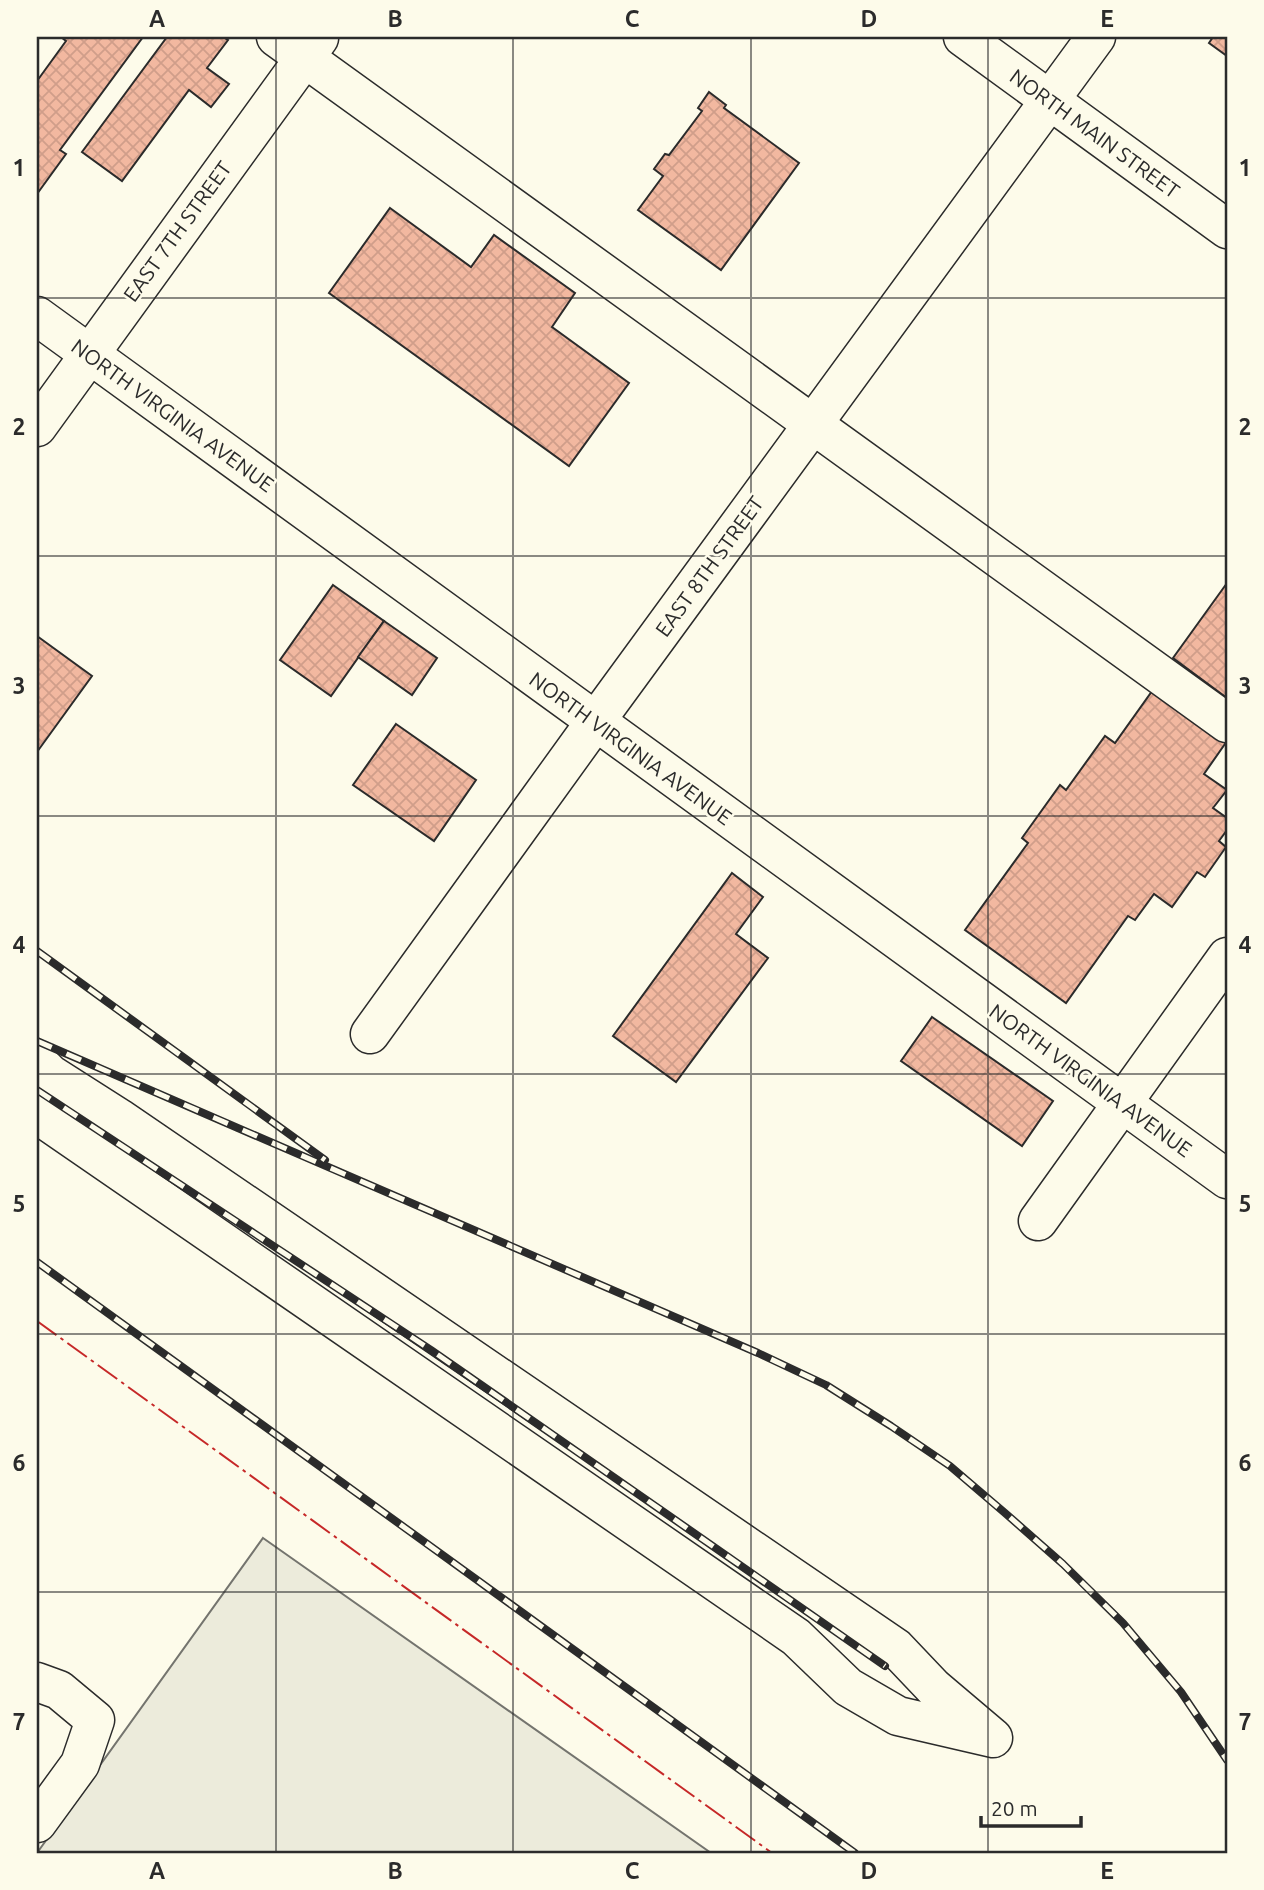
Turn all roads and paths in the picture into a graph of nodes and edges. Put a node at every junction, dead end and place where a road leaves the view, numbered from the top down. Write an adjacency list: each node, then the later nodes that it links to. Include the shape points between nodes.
1 (963, 37): 4 (street, NORTH MAIN STREET)
2 (1096, 37): 4 (street, EAST 8TH STREET)
3 (300, 44): 7 (street, EAST 7TH STREET); 8 (street)
4 (1050, 100): 5 (street, NORTH MAIN STREET); 8 (street, EAST 8TH STREET)
5 (1227, 228)
6 (37, 316): 7 (street, NORTH VIRGINIA AVENUE)
7 (88, 353): 9 (street, EAST 7TH STREET); 10 (street, NORTH VIRGINIA AVENUE)
8 (814, 423): 10 (street, EAST 8TH STREET); 11 (street)
9 (37, 427)
10 (595, 722): 13 (street, EAST 8TH STREET); 15 (street, NORTH VIRGINIA AVENUE)
11 (1227, 723)
12 (1227, 957): 15 (street)
13 (370, 1034)
14 (37, 1061): 16 (street, via 896,1648 993,1738 898,1716 848,1687 796,1637)
15 (1122, 1103): 17 (street, NORTH VIRGINIA AVENUE); 18 (street)
16 (37, 1114)
17 (1227, 1179)
18 (1038, 1221)
19 (37, 1682): 20 (street, via 59,1690 95,1720 80,1764)
20 (37, 1823)

